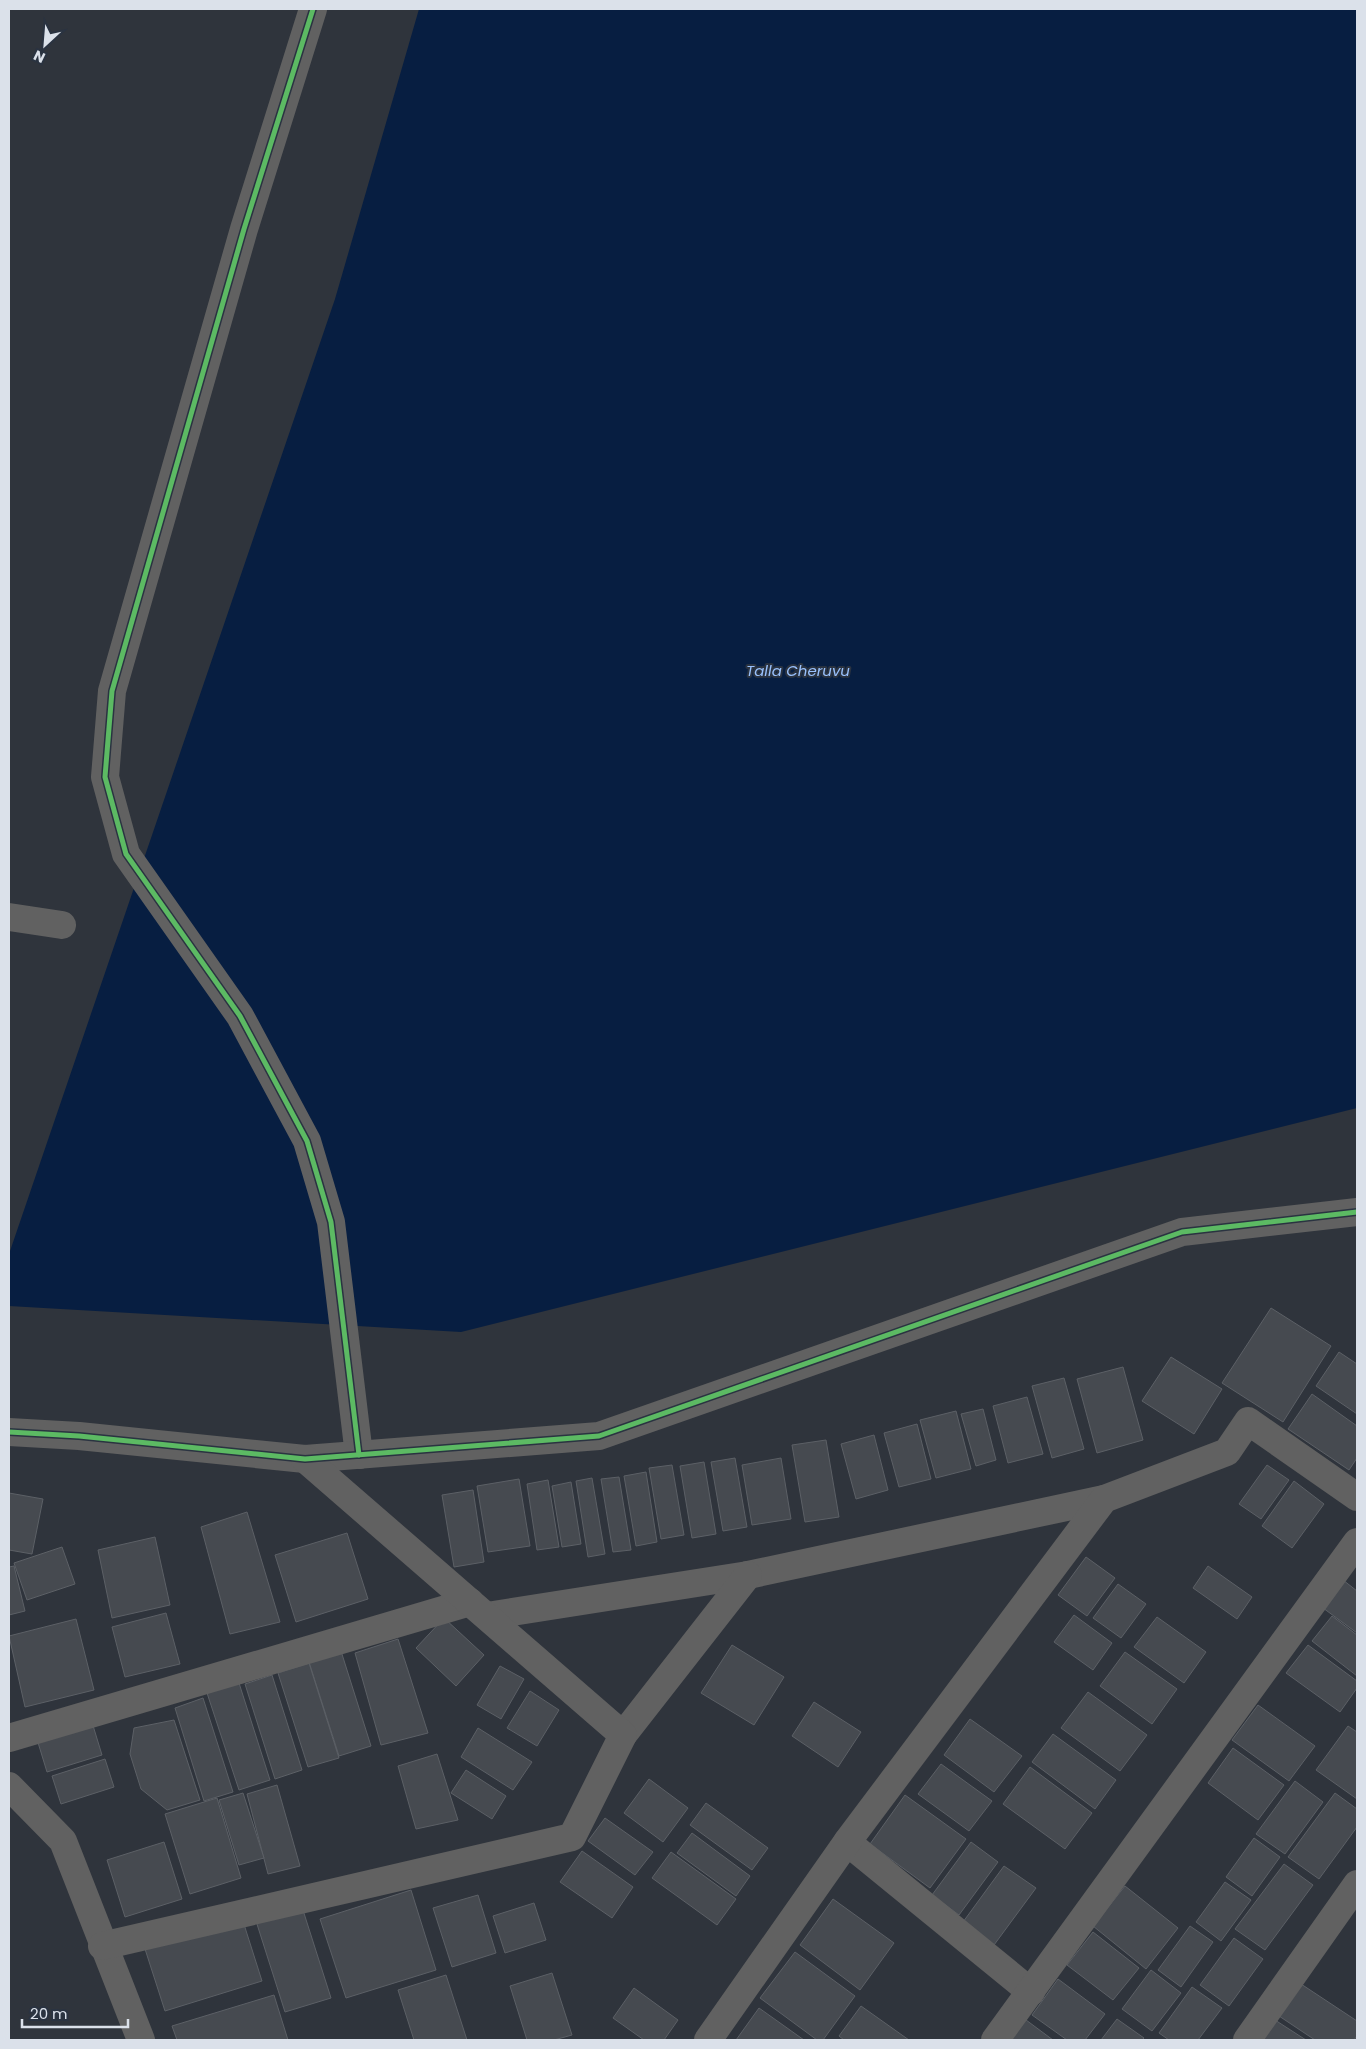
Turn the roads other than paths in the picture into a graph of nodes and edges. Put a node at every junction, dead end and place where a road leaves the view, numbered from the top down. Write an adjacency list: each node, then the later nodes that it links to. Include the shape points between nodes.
1 (313, 9): 6 (street, via 244,229 112,691 106,777 126,854 240,1016 307,1141 331,1222)
2 (9, 917): 3 (street)
3 (62, 925)
4 (1357, 1212): 6 (street, via 1182,1232 599,1436)
5 (9, 1432): 7 (street)
6 (359, 1455): 7 (street)
7 (305, 1459): 12 (street)
8 (1357, 1498): 9 (street, via 1248,1421 1227,1452)
9 (1104, 1499): 11 (street); 16 (street)
10 (1357, 1542): 19 (street)
11 (748, 1575): 12 (street); 13 (street)
12 (478, 1609): 13 (street); 14 (street)
13 (623, 1735): 18 (street, via 572,1837)
14 (9, 1738)
15 (9, 1786): 18 (street, via 63,1841)
16 (847, 1842): 19 (street); 21 (street)
17 (1357, 1884): 23 (street)
18 (102, 1946): 20 (street)
19 (1031, 1992): 22 (street)
20 (140, 2040)
21 (708, 2040)
22 (995, 2040)
23 (1247, 2040)

